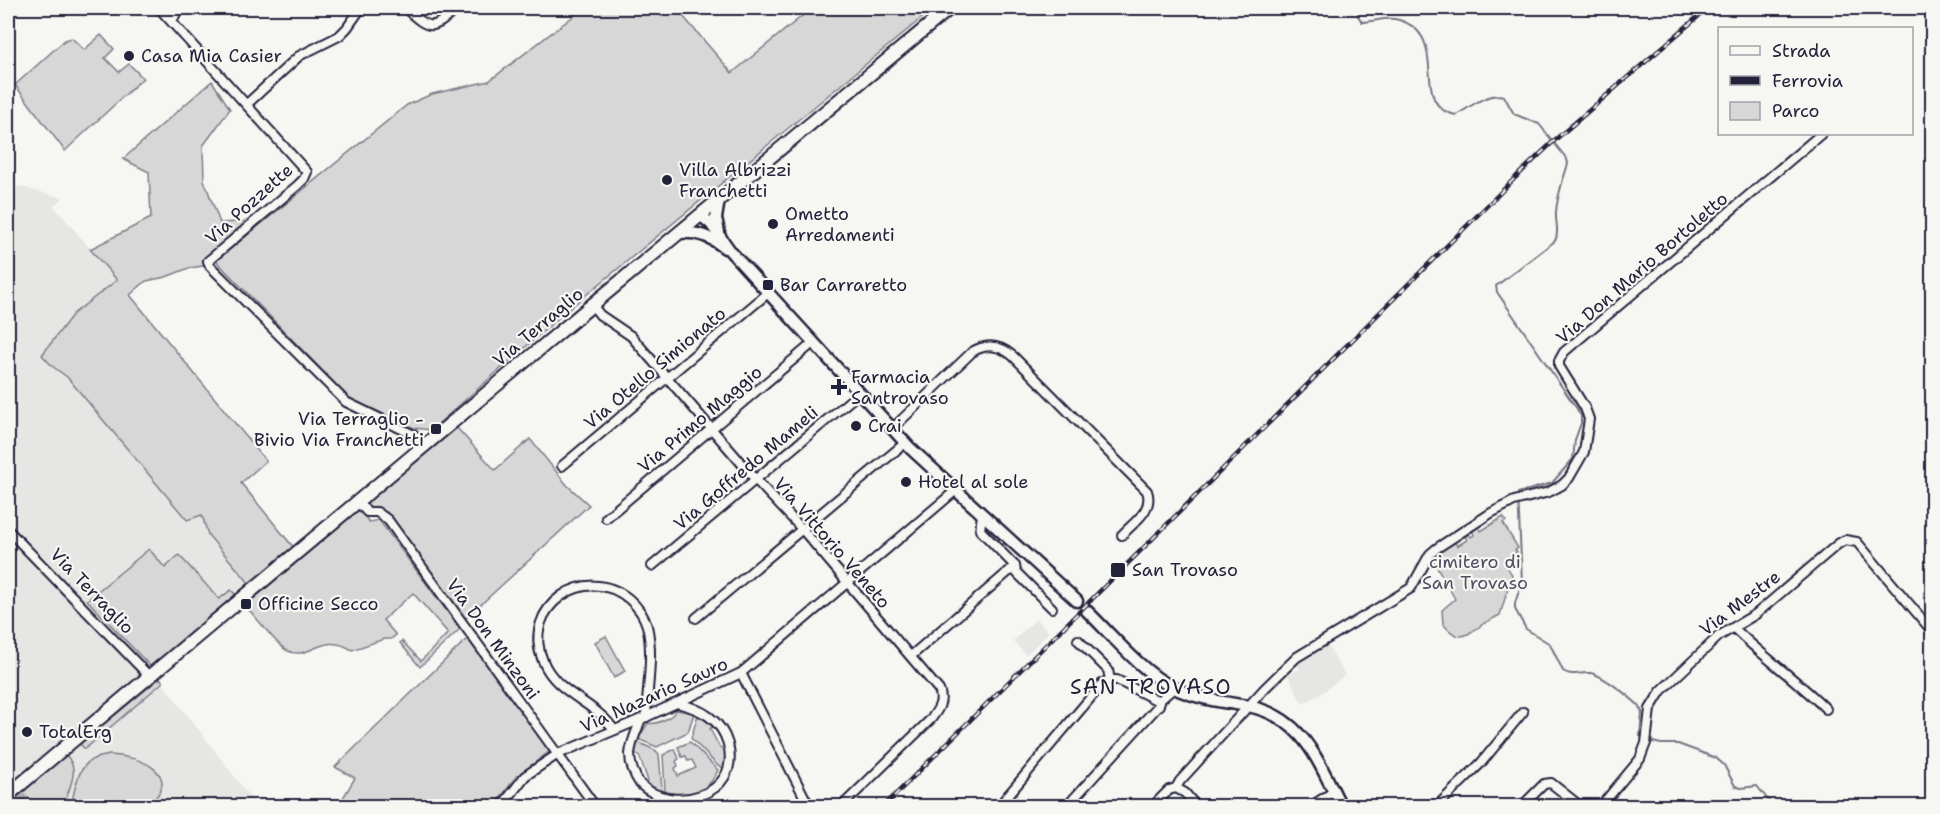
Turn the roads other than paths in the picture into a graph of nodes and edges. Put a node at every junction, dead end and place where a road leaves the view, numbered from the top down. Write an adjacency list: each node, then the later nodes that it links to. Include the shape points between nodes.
1 (163, 8): 7 (street, Via Pozzette)
2 (179, 8): 7 (street)
3 (361, 8): 8 (street, via 339,36 299,56)
4 (405, 8): 5 (street, via 431,26)
5 (458, 8)
6 (950, 8): 10 (main road, Via Terraglio)
7 (172, 21): 8 (street, Via Pozzette)
8 (248, 104): 22 (street, Via Pozzette, via 307,172 298,185 208,261 210,266 346,402 414,435)
9 (1820, 135): 49 (street, Via Don Mario Bortoletto, via 1564,352 1559,366 1589,419 1584,452 1562,485 1491,513 1433,551 1411,588 1297,657)
10 (719, 200): 11 (main road, Via Terraglio); 13 (street)
11 (700, 215): 12 (main road, Via Terraglio); 13 (street, via 706,231)
12 (679, 233): 13 (street); 15 (main road, Via Terraglio)
13 (715, 236): 14 (street)
14 (768, 293): 16 (street); 17 (street, Via Otello Simionato)
15 (592, 305): 17 (street, Via Vittorio Veneto, via 600,315 627,332); 22 (main road, Via Terraglio)
16 (813, 343): 18 (street); 19 (street, Via Primo Maggio)
17 (667, 377): 19 (street, Via Vittorio Veneto); 23 (street, Via Otello Simionato)
18 (859, 393): 20 (street); 24 (street, Via Goffredo Mameli)
19 (713, 429): 24 (street, Via Vittorio Veneto); 28 (street, Via Primo Maggio)
20 (892, 429): 21 (street); 31 (street, via 972,352 989,345 999,347 1013,356 1147,491 1147,510)
21 (905, 443): 25 (street); 29 (street)
22 (426, 445): 26 (main road, Via Terraglio)
23 (562, 466)
24 (756, 480): 29 (street, Via Vittorio Veneto); 32 (street, Via Goffredo Mameli)
25 (955, 491): 27 (street); 34 (street, Via Nazario Sauro)
26 (358, 502): 44 (main road, Via Terraglio); 54 (street, Via Don Minzoni, via 367,512 377,512 388,520)
27 (982, 515): 33 (street, via 980,530); 35 (street)
28 (606, 518)
29 (802, 529): 34 (street, Via Vittorio Veneto); 38 (street)
30 (8, 530): 44 (street, Via Terraglio)
31 (1122, 535)
32 (652, 566)
33 (1015, 566): 36 (street, via 1016,572); 42 (street)
34 (847, 583): 42 (street, Via Vittorio Veneto); 43 (street, Via Nazario Sauro)
35 (1077, 601)
36 (1052, 608)
37 (1087, 611): 46 (street, via 1148,670)
38 (696, 618)
39 (1734, 628): 40 (street, Via Mestre, via 1838,544 1852,540 1872,557); 50 (street); 72 (street, Via Mestre, via 1719,636 1656,696 1643,752)
40 (1932, 631)
41 (1078, 640): 45 (street, via 1108,670)
42 (911, 656): 62 (street, Via Vittorio Veneto, via 939,690 937,710)
43 (741, 673): 48 (street, Via Nazario Sauro); 61 (street)
44 (150, 677): 57 (main road, Via Terraglio)
45 (1110, 680): 47 (street); 63 (street, via 1103,683)
46 (1174, 688): 47 (street); 49 (street)
47 (1160, 700): 64 (street)
48 (677, 703): 52 (street, Via Nazario Sauro); 58 (street, via 711,717 720,725 729,746 729,762 724,780 705,800 682,806)
49 (1249, 706): 55 (street, Via Don Mario Bortoletto); 56 (street, via 1278,717 1301,735)
50 (1826, 709)
51 (1523, 712): 69 (street, via 1481,763)
52 (644, 718): 53 (street, Via Nazario Sauro); 53 (street, via 649,655 643,616 632,602 610,588 588,585 568,591 551,606 540,624 541,658 552,678 607,719); 58 (street, via 630,752 630,762 641,786)
53 (614, 730): 54 (street, Via Nazario Sauro)
54 (558, 754): 59 (street, Via Nazario Sauro, via 525,776); 60 (street, Via Don Minzoni)
55 (1176, 788): 65 (street, Via Don Mario Bortoletto); 66 (street)
56 (1333, 792): 67 (street); 68 (street)
57 (8, 795)
58 (663, 805)
59 (502, 807)
60 (595, 807)
61 (809, 807)
62 (842, 807)
63 (1002, 807)
64 (1067, 807)
65 (1153, 807)
66 (1196, 807)
67 (1311, 807)
68 (1341, 807)
69 (1437, 807)
70 (1522, 807): 71 (street, via 1544,784 1551,783)
71 (1580, 807)
72 (1601, 807)

